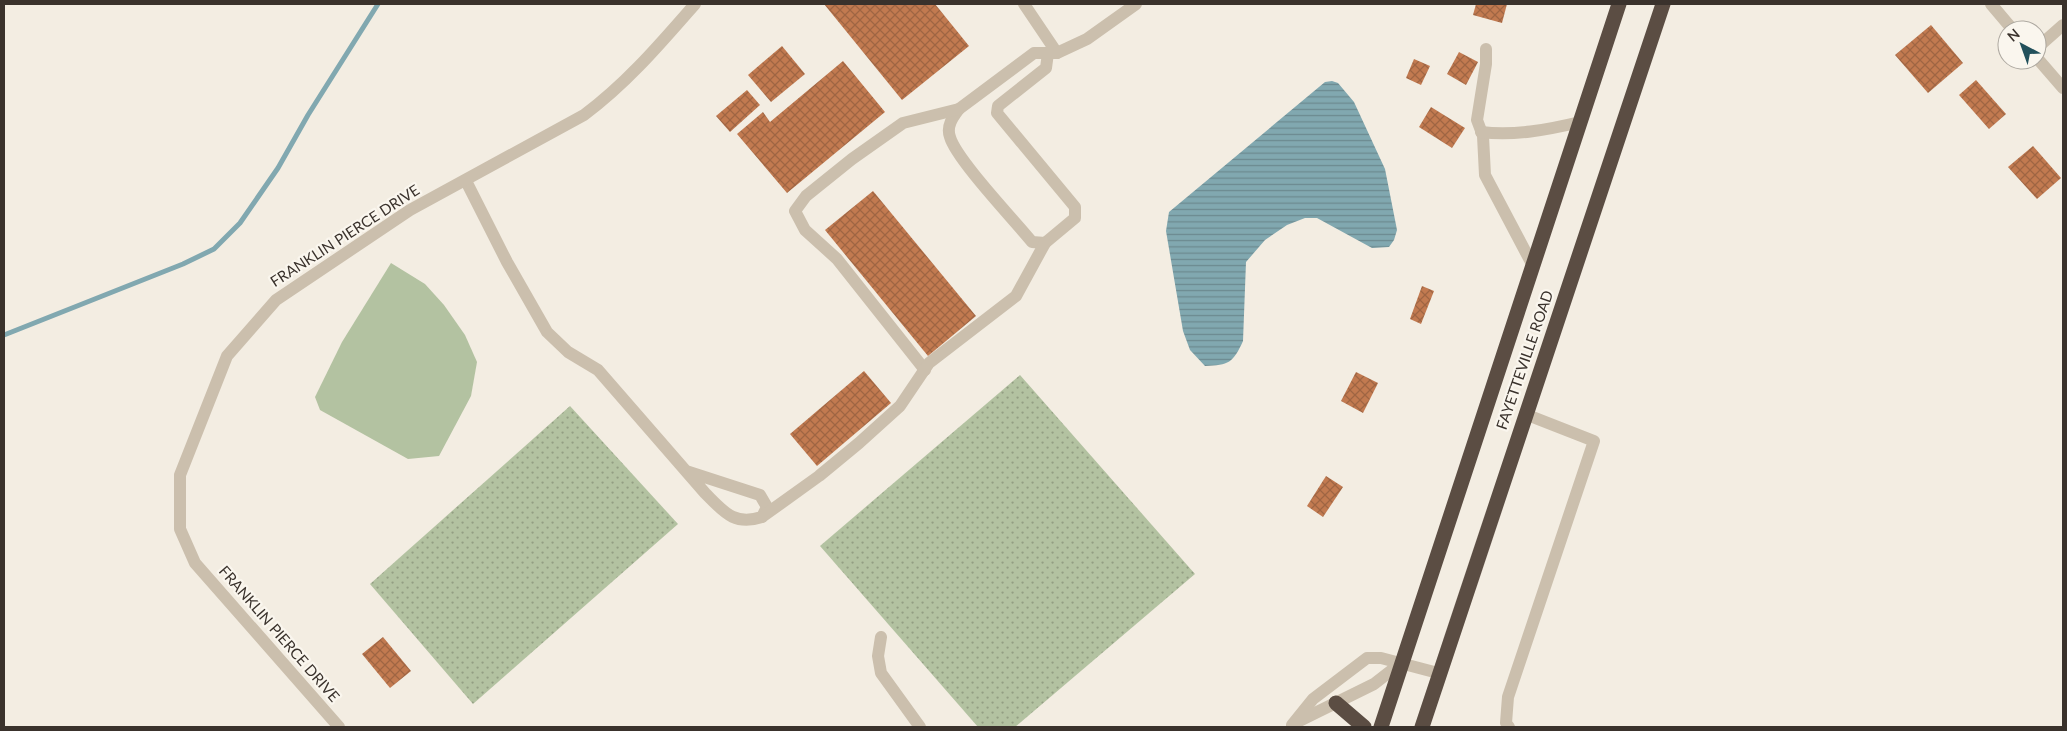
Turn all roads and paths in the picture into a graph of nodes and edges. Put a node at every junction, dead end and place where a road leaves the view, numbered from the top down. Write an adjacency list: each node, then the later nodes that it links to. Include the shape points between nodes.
1 (695, 4): 17 (street, FRANKLIN PIERCE DRIVE, via 610,96 584,116)
2 (1024, 4): 11 (street)
3 (1136, 4): 11 (street, via 1087,39)
4 (1619, 4): 15 (highway, FAYETTEVILLE ROAD)
5 (1663, 4): 21 (highway, FAYETTEVILLE ROAD)
6 (1991, 4): 7 (street)
7 (2005, 20)
8 (2063, 25): 9 (street)
9 (2047, 39)
10 (1486, 49): 16 (street, via 1477,120)
11 (1052, 53): 14 (street, via 1034,53); 18 (street, via 1046,68 998,106 997,113 1075,207 1075,218)
12 (2047, 70): 13 (street)
13 (2063, 88)
14 (959, 109): 18 (street, via 950,123 949,137 960,156 1032,242); 20 (street, via 903,123 806,196 795,211 805,230 837,259)
15 (1580, 122): 16 (street, via 1502,135); 19 (highway, FAYETTEVILLE ROAD)
16 (1481, 132): 19 (street, via 1485,174)
17 (466, 181): 22 (street, via 546,332 568,352 598,370); 29 (street, FRANKLIN PIERCE DRIVE, via 410,210 276,300 227,356 180,475 180,529 195,563)
18 (1045, 244): 20 (street, via 1016,296)
19 (1532, 264): 25 (highway, FAYETTEVILLE ROAD)
20 (925, 370): 23 (street, via 900,406 819,476)
21 (1525, 414): 26 (highway, FAYETTEVILLE ROAD); 34 (street, via 1594,441 1508,697)
22 (686, 471): 23 (street, via 722,510 736,520 750,521); 23 (street, via 760,495 767,507)
23 (762, 517)
24 (881, 637): 30 (street, via 878,656 882,673)
25 (1401, 663): 26 (street); 27 (street, via 1374,684); 28 (street, via 1367,658 1312,699); 32 (highway, FAYETTEVILLE ROAD)
26 (1438, 673): 33 (highway, FAYETTEVILLE ROAD)
27 (1336, 703): 28 (street); 31 (highway)
28 (1290, 726)
29 (339, 727)
30 (920, 727)
31 (1364, 727)
32 (1381, 727)
33 (1422, 727)
34 (1508, 727)

